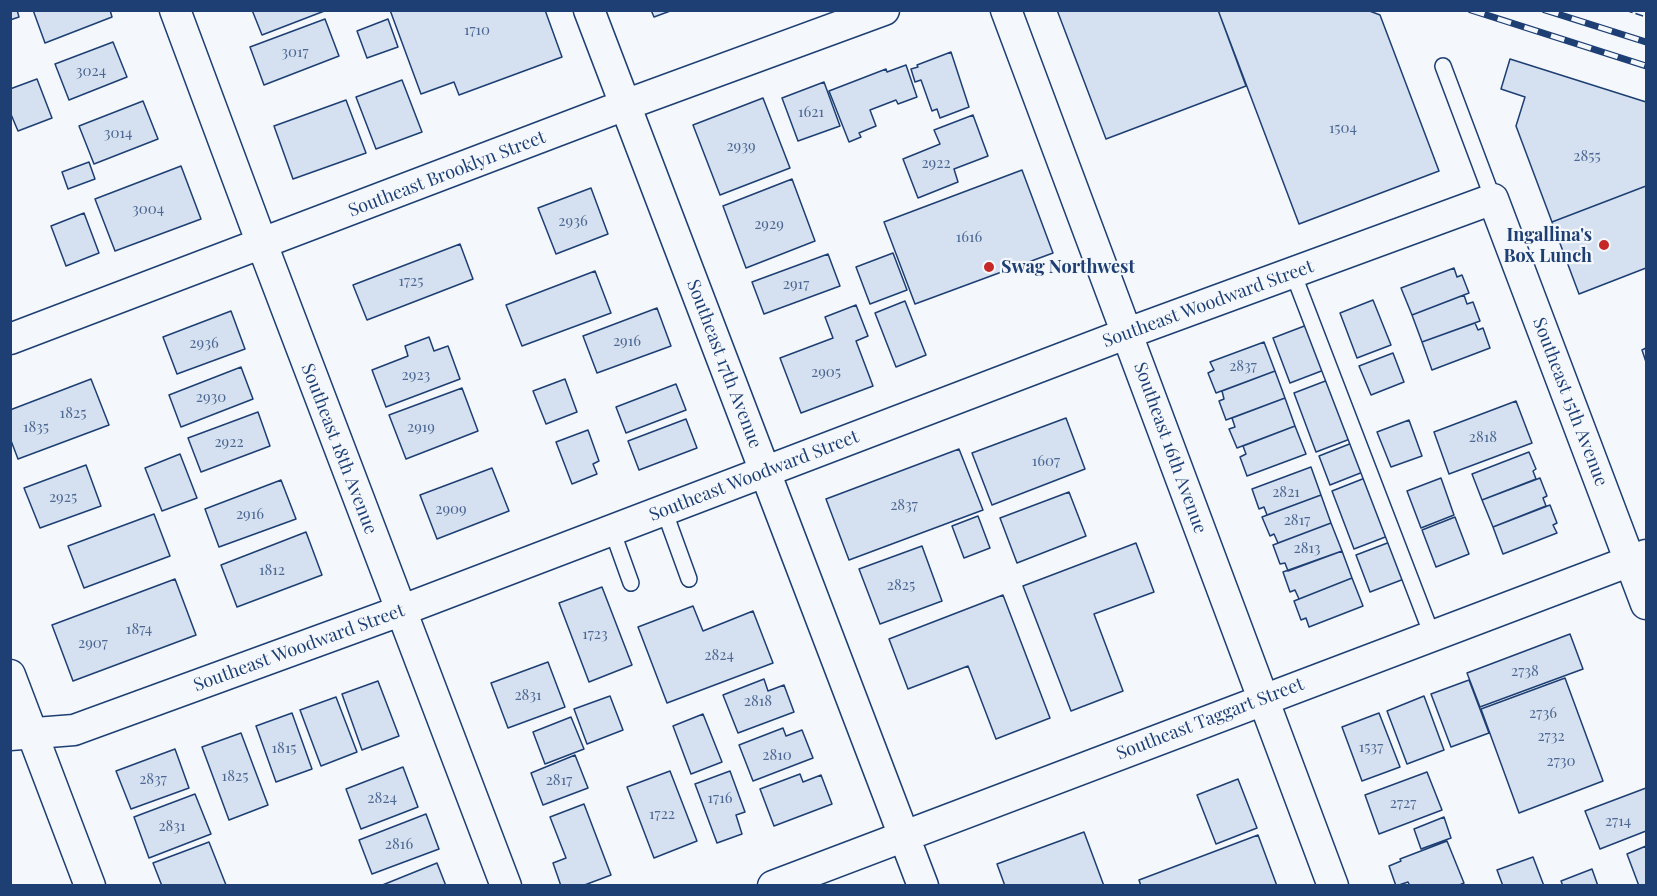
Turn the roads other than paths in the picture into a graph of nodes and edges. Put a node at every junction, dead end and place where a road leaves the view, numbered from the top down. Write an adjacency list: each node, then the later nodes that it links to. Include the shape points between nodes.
1 (175, 10): 8 (street, Southeast 18th Avenue)
2 (590, 10): 6 (street, Southeast 17th Avenue)
3 (884, 10): 6 (street, Southeast Brooklyn Street)
4 (1006, 10): 10 (street, Southeast 16th Avenue)
5 (1443, 66): 7 (lane)
6 (625, 105): 8 (street, Southeast Brooklyn Street); 12 (street, Southeast 17th Avenue)
7 (1493, 199): 9 (street, Southeast Woodward Street); 15 (street, Southeast 15th Avenue)
8 (262, 244): 11 (street, Southeast Brooklyn Street); 19 (street, Southeast 18th Avenue)
9 (1293, 273): 10 (street, Southeast Woodward Street); 20 (lane)
10 (1128, 333): 12 (street, Southeast Woodward Street); 22 (street, Southeast 16th Avenue)
11 (10, 339)
12 (765, 472): 13 (street, Southeast Woodward Street); 24 (street, Southeast 17th Avenue)
13 (664, 510): 14 (street, Southeast Woodward Street); 16 (lane)
14 (612, 530): 17 (lane); 19 (street, Southeast Woodward Street)
15 (1638, 558): 18 (street, Southeast 15th Avenue); 20 (street, Southeast Taggart Street)
16 (689, 579)
17 (631, 583)
18 (1647, 604)
19 (400, 611): 23 (street, Southeast Woodward Street, via 74,730); 26 (street, Southeast 18th Avenue)
20 (1432, 635): 22 (street, Southeast Taggart Street)
21 (10, 675): 23 (street)
22 (1262, 699): 24 (street, Southeast Taggart Street); 29 (street, Southeast 16th Avenue)
23 (22, 735): 25 (street)
24 (903, 836): 27 (street, Southeast Taggart Street); 28 (street, Southeast 17th Avenue)
25 (90, 885)
26 (506, 885)
27 (773, 885)
28 (923, 885)
29 (1333, 885)

